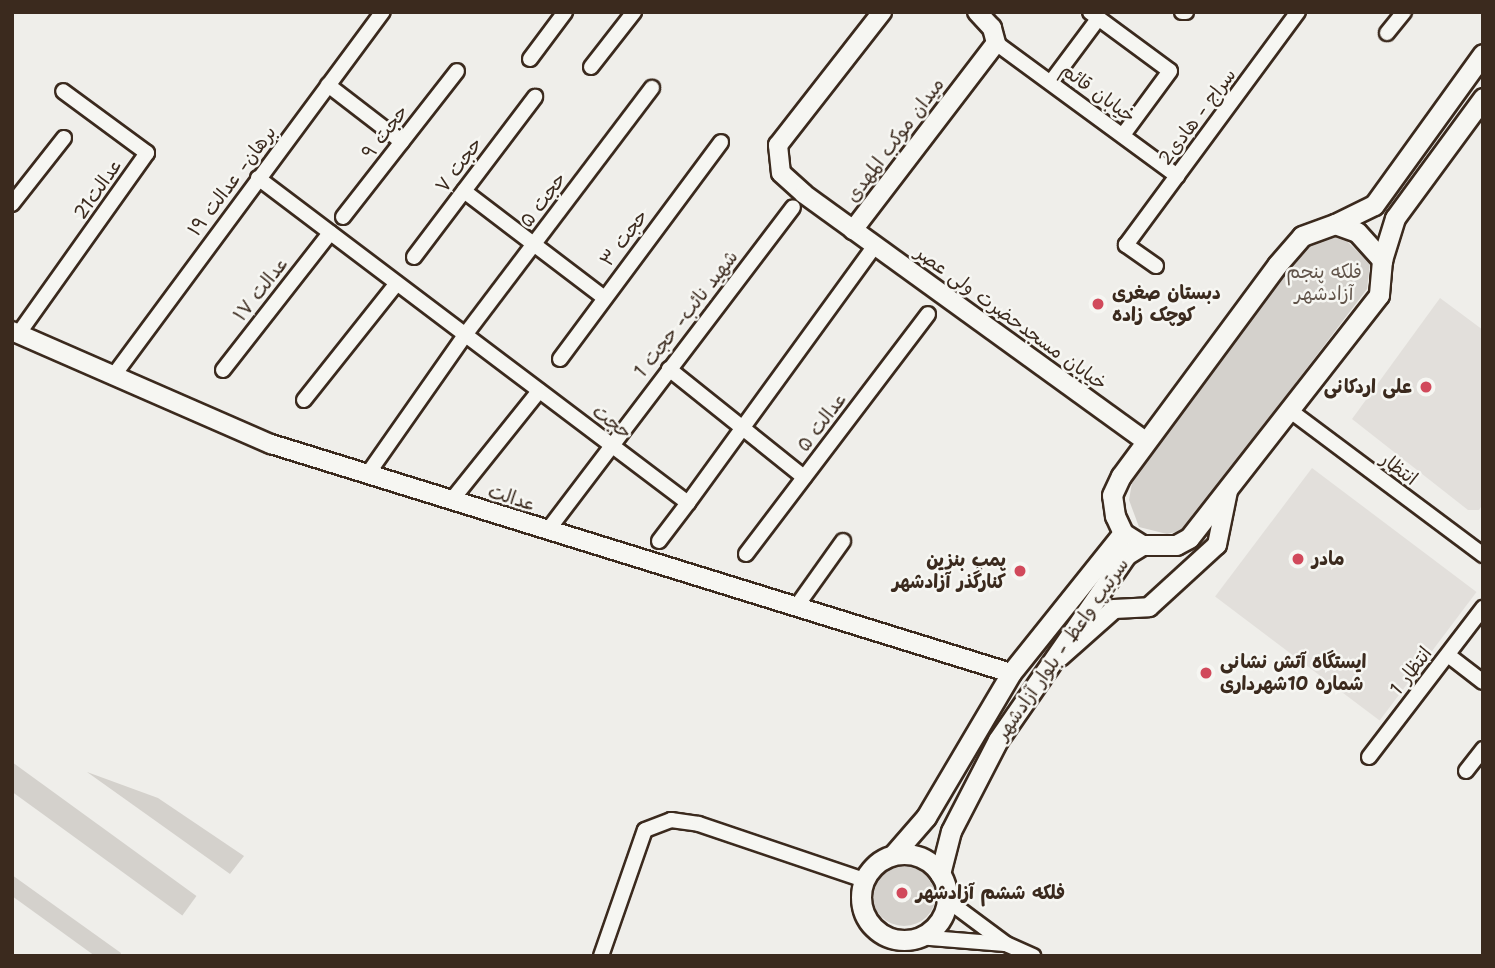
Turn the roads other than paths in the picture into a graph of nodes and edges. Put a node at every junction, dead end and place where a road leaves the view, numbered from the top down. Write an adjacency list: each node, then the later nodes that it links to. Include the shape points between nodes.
1 (383, 12): 16 (street, برهان- عدالت ۱۹)
2 (565, 12): 12 (street)
3 (634, 12): 13 (street)
4 (882, 12): 32 (street, میدان موکب المهدی, via 778,145 781,173)
5 (977, 12): 10 (street, via 992,28)
6 (1298, 12): 25 (street, سراج - هادی2)
7 (1404, 12): 9 (street)
8 (1094, 16): 15 (street); 21 (street, via 1170,71)
9 (1387, 33)
10 (996, 43): 15 (street, خیابان قائم); 32 (street, میدان موکب المهدی)
11 (1483, 54): 31 (main road, via 1374,205)
12 (530, 59)
13 (591, 67)
14 (457, 71): 23 (street, حجت ۹)
15 (1051, 82): 21 (street, خیابان قائم)
16 (328, 85): 23 (street); 26 (street, برهان- عدالت ۱۹)
17 (652, 88): 34 (street, حجت ۵)
18 (63, 91): 42 (street, 21عدالت, via 147,153)
19 (536, 97): 27 (street, حجت ۷)
20 (1483, 98): 37 (main road, via 1395,218)
21 (1123, 135): 25 (street, خیابان قائم)
22 (64, 138): 28 (street)
23 (401, 142): 30 (street, حجت ۹)
24 (721, 142): 40 (street, حجت ۳)
25 (1177, 176): 38 (street, سراج - هادی2, via 1126,245)
26 (258, 178): 33 (street, حجت); 47 (street, برهان- عدالت ۱۹)
27 (464, 191): 34 (street); 36 (street, حجت ۷)
28 (13, 202)
29 (793, 207): 45 (street, شهید نائب- حجت 1)
30 (343, 217)
31 (1335, 224): 37 (main road, via 1357,232); 52 (main road, via 1302,236)
32 (853, 230): 35 (street, خیابان مسجدحضرت ولی عصر)
33 (330, 233): 39 (street, حجت); 46 (street, عدالت ۱۷)
34 (534, 244): 40 (street); 43 (street, حجت ۵)
35 (875, 246): 51 (street); 52 (street, خیابان مسجدحضرت ولی عصر)
36 (414, 257)
37 (1382, 260): 50 (main road, via 1379,295)
38 (1156, 266)
39 (397, 283): 43 (street, حجت); 49 (street)
40 (603, 297): 44 (street, حجت ۳)
41 (928, 314): 55 (street, عدالت ۵)
42 (16, 332): 47 (street, عدالت)
43 (465, 335): 48 (street, حجت); 54 (street, حجت ۵)
44 (560, 359)
45 (669, 369): 51 (street); 53 (street, شهید نائب- حجت 1)
46 (223, 370)
47 (114, 375): 54 (street, عدالت, via 271,444)
48 (539, 391): 53 (street, حجت); 57 (street)
49 (304, 400)
50 (1292, 412): 56 (main road); 64 (street, انتظار)
51 (743, 425): 55 (street); 58 (street)
52 (1144, 440): 60 (main road, via 1112,495)
53 (610, 445): 58 (street, حجت); 59 (street, شهید نائب- حجت 1)
54 (367, 475): 57 (street, عدالت)
55 (804, 477): 65 (street, عدالت ۵)
56 (1228, 491): 63 (main road, via 1189,538 1176,545); 70 (street, via 1217,545 1149,607 1114,609)
57 (451, 501): 59 (street, عدالت)
58 (688, 503): 61 (street)
59 (548, 530): 66 (street, عدالت)
60 (1123, 533): 63 (main road); 69 (main road, سرتیپ واعظ - بلوار آزادشهر)
61 (659, 541)
62 (843, 541): 66 (street)
63 (1142, 545): 70 (main road, سرتیپ واعظ - بلوار آزادشهر, via 1126,555)
64 (1481, 552)
65 (746, 554)
66 (796, 607): 69 (street, عدالت)
67 (1483, 608): 68 (street, انتظار 1)
68 (1448, 655): 71 (street); 73 (street, انتظار 1)
69 (1011, 673): 75 (main road, سرتیپ واعظ - بلوار آزادشهر)
70 (1039, 676): 76 (main road, سرتیپ واعظ - بلوار آزادشهر, via 998,740)
71 (1483, 682)
72 (1483, 749): 74 (street)
73 (1368, 757)
74 (1466, 771)
75 (926, 817): 76 (main road, via 927,835 945,838); 77 (main road, سرتیپ واعظ - بلوار آزادشهر)
76 (951, 831): 78 (main road, سرتیپ واعظ - بلوار آزادشهر)
77 (893, 855): 78 (main road, via 920,857); 79 (main road, via 871,869)
78 (940, 874): 80 (main road)
79 (864, 880): 81 (main road, via 860,894 868,921 890,938); 83 (street, via 711,827 671,820 645,830)
80 (947, 900): 81 (main road, via 938,923); 82 (street)
81 (918, 937): 82 (street)
82 (1006, 944): 84 (street)
83 (601, 956)
84 (1033, 956)

